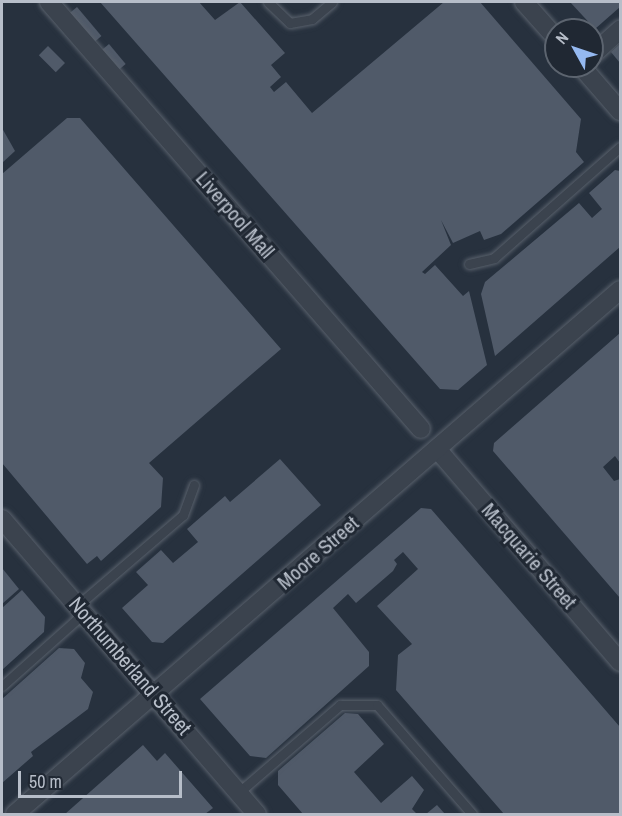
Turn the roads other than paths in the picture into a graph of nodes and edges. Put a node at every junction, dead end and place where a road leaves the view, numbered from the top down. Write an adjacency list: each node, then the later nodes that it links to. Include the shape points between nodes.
1 (49, 2): 13 (street, Liverpool Mall)
2 (268, 2): 3 (lane, via 290,23 312,19)
3 (332, 2)
4 (525, 2): 5 (street)
5 (544, 24)
6 (621, 30): 7 (street)
7 (604, 45)
8 (592, 78): 9 (street)
9 (621, 111)
10 (621, 147): 11 (lane, via 494,258)
11 (469, 264)
12 (621, 290): 14 (street, Moore Street)
13 (421, 429)
14 (437, 449): 18 (street, Macquarie Street); 20 (street, Moore Street)
15 (194, 485): 17 (lane, via 183,515)
16 (2, 519): 17 (street, Northumberland Street)
17 (81, 609): 19 (lane); 20 (street, Northumberland Street)
18 (621, 662)
19 (2, 686)
20 (156, 694): 21 (street, Northumberland Street); 22 (street, Moore Street)
21 (238, 793): 23 (street, Northumberland Street); 24 (lane, via 340,705 377,705)
22 (15, 814)
23 (257, 814)
24 (472, 814)

